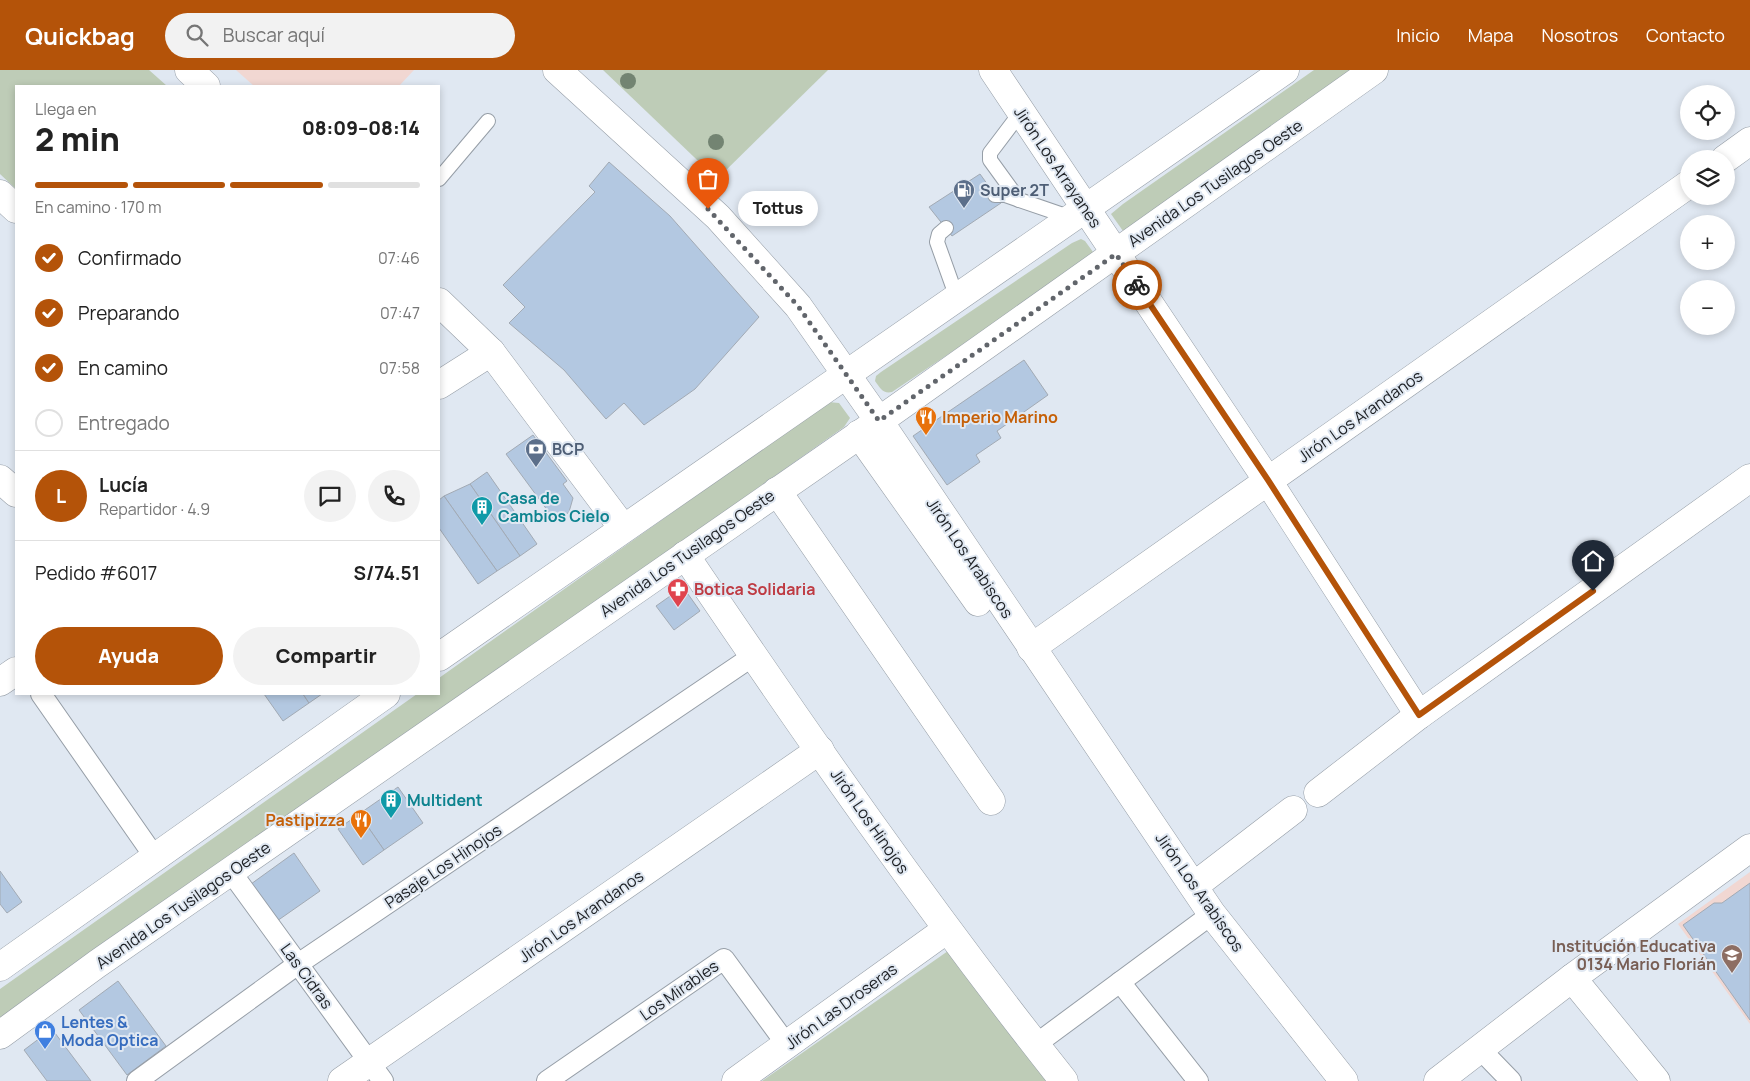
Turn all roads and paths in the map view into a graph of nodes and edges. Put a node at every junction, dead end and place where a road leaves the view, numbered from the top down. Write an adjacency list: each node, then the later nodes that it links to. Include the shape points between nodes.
1 (189, 70): 6 (street)
2 (557, 70): 23 (street, Jirón Los Arabiscos, via 718,218 798,306)
3 (993, 70): 7 (street, Jirón Los Arrayanes)
4 (1285, 70): 17 (street)
5 (1374, 70): 19 (street, Avenida Los Tusilagos Oeste)
6 (205, 85)
7 (1021, 112): 15 (lane, via 990,154 990,160); 17 (street, Jirón Los Arrayanes)
8 (488, 121): 11 (lane)
9 (1750, 141): 10 (street)
10 (1735, 152)
11 (440, 178)
12 (1680, 190): 28 (street, Jirón Los Arandanos)
13 (0, 194): 16 (street)
14 (995, 195): 15 (lane)
15 (1018, 200): 17 (lane)
16 (15, 208)
17 (1079, 213): 19 (street, Jirón Los Arrayanes); 20 (street)
18 (946, 228): 20 (lane, via 939,234 937,242)
19 (1116, 254): 25 (street, Avenida Los Tusilagos Oeste); 28 (street, Jirón Los Arrayanes)
20 (956, 298): 23 (street)
21 (440, 303): 22 (street)
22 (491, 352): 24 (street); 31 (street)
23 (846, 375): 25 (street, Jirón Los Arabiscos); 31 (street)
24 (440, 384)
25 (869, 427): 29 (street, Avenida Los Tusilagos Oeste); 33 (street, Jirón Los Arabiscos); 49 (street, via 1184,895)
26 (1750, 478): 40 (street)
27 (0, 479): 30 (street)
28 (1268, 480): 33 (street, Jirón Los Arandanos); 40 (street, Jirón Los Arrayanes)
29 (777, 491): 32 (street, Avenida Los Tusilagos Oeste); 43 (street)
30 (15, 492)
31 (624, 528): 34 (street)
32 (685, 555): 35 (street, Jirón Los Hinojos); 47 (street, Avenida Los Tusilagos Oeste)
33 (1031, 648): 48 (street, Jirón Los Arabiscos)
34 (440, 655)
35 (753, 656): 41 (street, Jirón Los Hinojos); 51 (street, Pasaje Los Hinojos)
36 (15, 672): 37 (street)
37 (0, 682)
38 (42, 695): 46 (street)
39 (385, 695): 46 (street)
40 (1419, 715): 42 (street)
41 (820, 750): 50 (street, Jirón Los Hinojos); 59 (street, Jirón Los Arandanos)
42 (1318, 793)
43 (991, 801)
44 (1294, 810): 48 (street)
45 (1750, 848): 53 (street)
46 (154, 856): 52 (street)
47 (231, 872): 51 (street, Las Cidras); 55 (street, Avenida Los Tusilagos Oeste)
48 (1194, 886): 49 (street, Jirón Los Arabiscos)
49 (1212, 914): 54 (street); 66 (street, Jirón Los Arabiscos)
50 (946, 930): 56 (street, Jirón Las Droseras); 57 (street, Jirón Los Hinojos)
51 (298, 964): 59 (street, Las Cidras); 60 (street, Pasaje Los Hinojos)
52 (0, 967)
53 (1572, 978): 58 (street); 69 (street)
54 (1120, 982): 57 (street); 65 (street)
55 (0, 1035)
56 (787, 1045): 62 (street, Los Mirables, via 724,959); 63 (street, Jirón Las Droseras)
57 (1035, 1045): 64 (street, Jirón Los Hinojos)
58 (1480, 1049): 67 (street); 68 (street)
59 (376, 1072): 61 (street, Jirón Los Arandanos)
60 (137, 1081)
61 (342, 1081)
62 (547, 1081)
63 (736, 1081)
64 (1064, 1081)
65 (1198, 1081)
66 (1344, 1081)
67 (1438, 1081)
68 (1511, 1081)
69 (1656, 1081)

